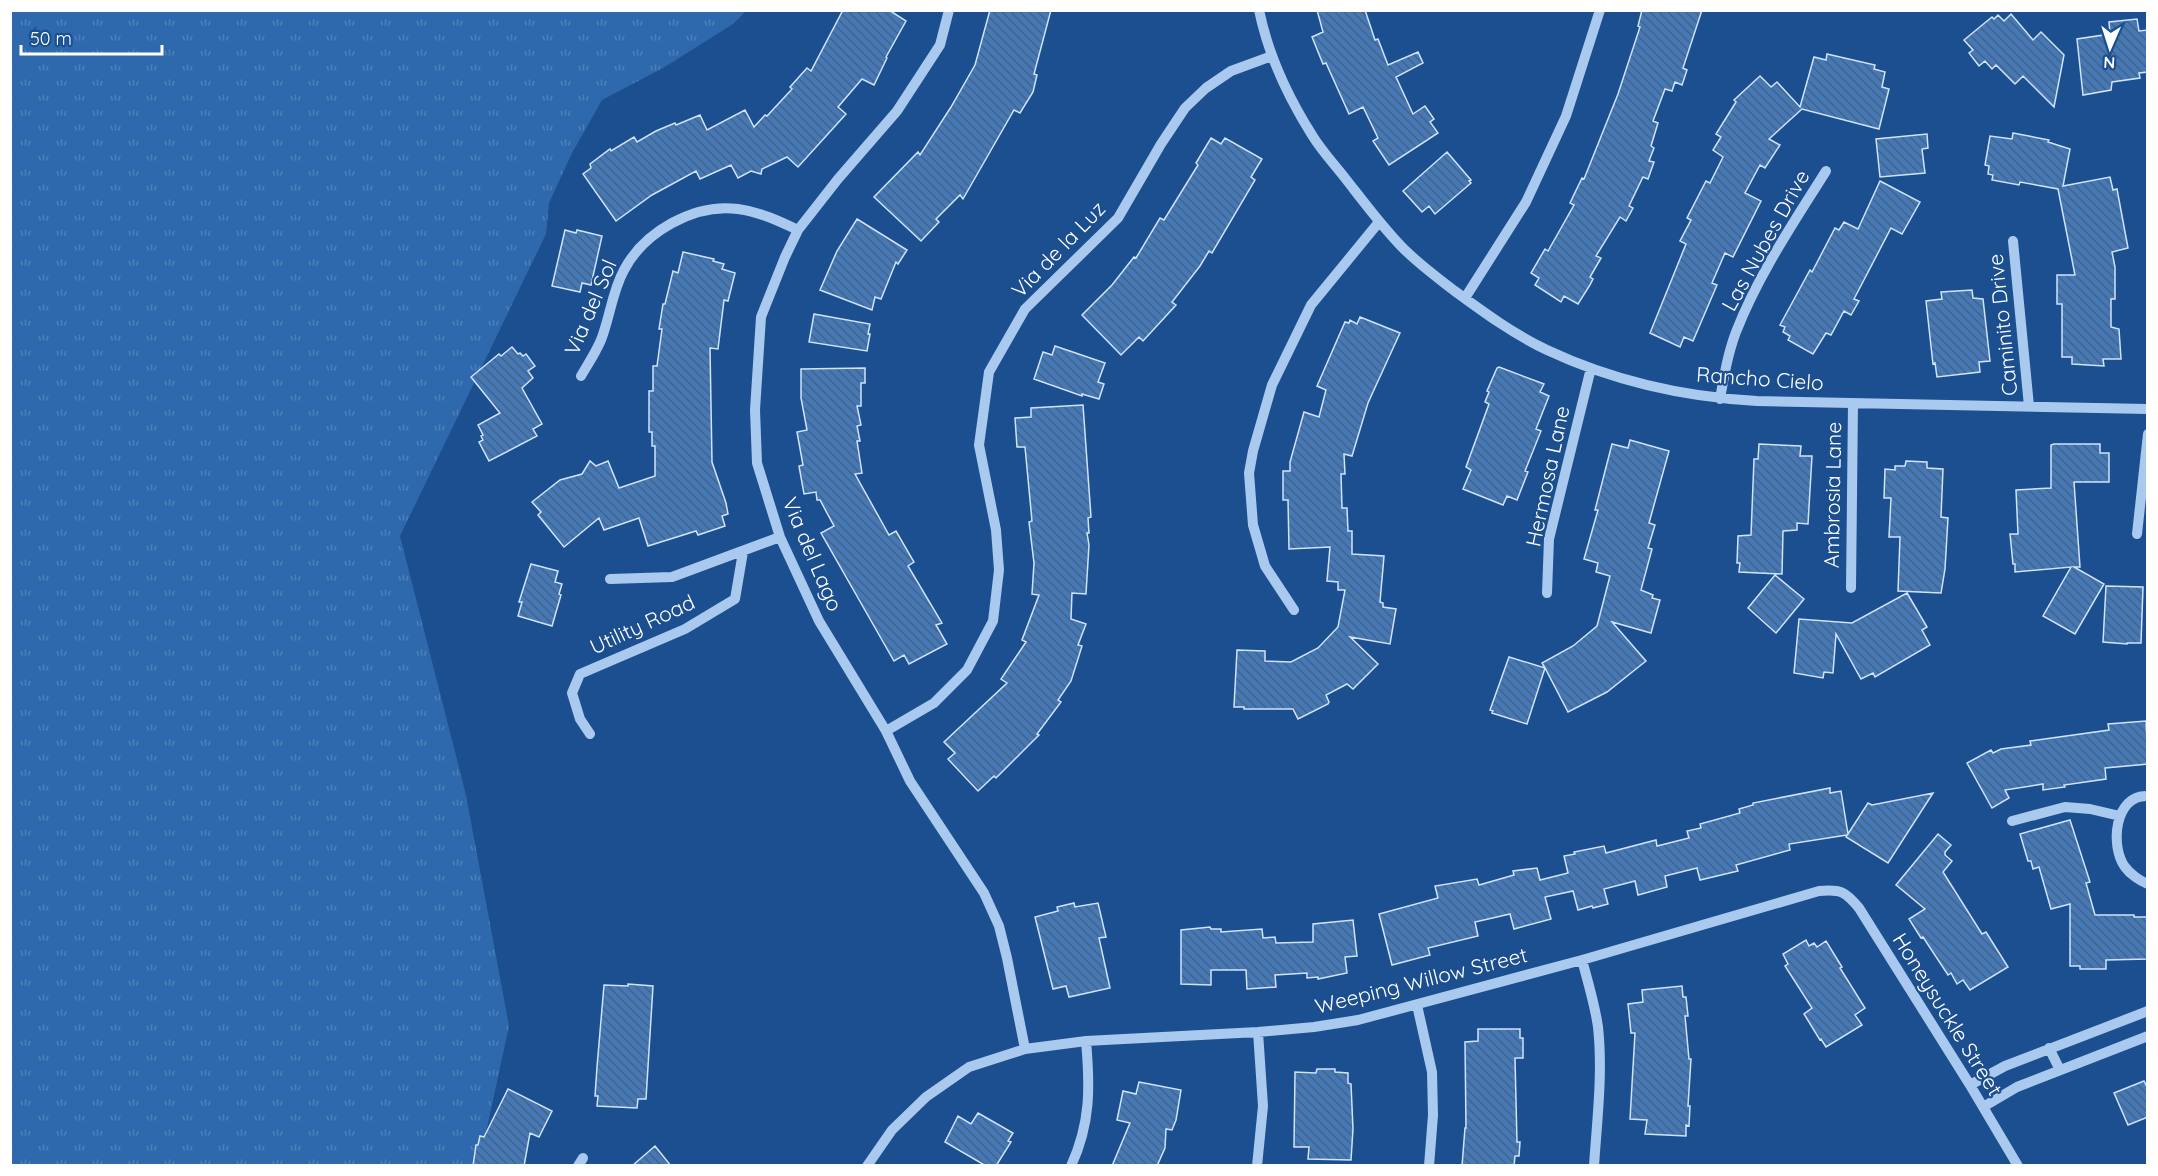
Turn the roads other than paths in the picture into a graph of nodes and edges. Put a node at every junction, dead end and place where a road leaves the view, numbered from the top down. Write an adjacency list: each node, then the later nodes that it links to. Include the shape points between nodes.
1 (949, 10): 7 (street, Via del Lago, via 940,45 897,111)
2 (1259, 10): 4 (street, Rancho Cielo)
3 (1600, 10): 9 (street, via 1566,116 1526,202)
4 (1272, 56): 6 (street, Rancho Cielo, via 1312,136); 24 (street, Via de la Luz, via 1231,71 1185,108 1118,218 1025,309 989,372 979,445 996,530 999,570 993,621 967,670 934,703)
5 (1826, 171): 12 (street, Las Nubes Drive, via 1748,303 1726,365)
6 (1380, 222): 9 (street, Rancho Cielo, via 1401,247); 23 (street, via 1311,305 1272,385 1254,451 1250,473 1253,525 1265,566)
7 (798, 230): 11 (street, Via del Sol, via 765,214 736,209 678,220 652,236 624,270 601,340); 18 (street, Via del Lago, via 761,317 755,410 757,463)
8 (2013, 240): 14 (street, Caminito Drive)
9 (1465, 298): 10 (street, Rancho Cielo, via 1546,350)
10 (1591, 368): 12 (street, Rancho Cielo, via 1646,385); 22 (street, Hermosa Lane, via 1549,539)
11 (581, 376)
12 (1720, 399): 13 (street, Rancho Cielo)
13 (1852, 403): 14 (street, Rancho Cielo); 21 (street, Ambrosia Lane)
14 (2029, 406): 15 (street, Rancho Cielo)
15 (2148, 409)
16 (2148, 434): 17 (street)
17 (2137, 534)
18 (780, 537): 19 (street); 24 (street, Via del Lago, via 819,621)
19 (743, 552): 20 (street, via 672,577); 25 (street, Utility Road, via 735,599 684,629 580,674 572,693 580,719)
20 (610, 579)
21 (1851, 588)
22 (1547, 593)
23 (1294, 610)
24 (886, 731): 38 (street, Via del Lago, via 910,781 984,893 999,926)
25 (590, 734)
26 (2148, 796): 27 (street, via 2141,795 2124,806)
27 (2120, 816): 28 (street, via 2065,807); 29 (street, via 2117,845 2124,867)
28 (2012, 821)
29 (2148, 884)
30 (1838, 890): 31 (street, Weeping Willow Street, via 1819,891); 40 (street, Honeysuckle Street, via 1859,908)
31 (1582, 960): 32 (street, Weeping Willow Street); 46 (street, via 1598,1026 1600,1065)
32 (1417, 1005): 34 (street, Weeping Willow Street, via 1358,1020); 45 (street, via 1432,1072)
33 (2148, 1011): 37 (street)
34 (1258, 1032): 36 (street, Weeping Willow Street); 44 (street, via 1263,1106)
35 (2148, 1036): 39 (street)
36 (1086, 1041): 38 (street, Weeping Willow Street); 43 (street, via 1090,1084 1086,1122)
37 (2049, 1048): 39 (street); 40 (street)
38 (1025, 1049): 42 (street, Weeping Willow Street, via 969,1068 926,1097 892,1130)
39 (2060, 1070): 41 (street)
40 (1971, 1085): 41 (street, Honeysuckle Street)
41 (1983, 1107): 47 (street, Honeysuckle Street)
42 (867, 1166)
43 (1071, 1166)
44 (1257, 1166)
45 (1429, 1166)
46 (1594, 1166)
47 (2018, 1166)

